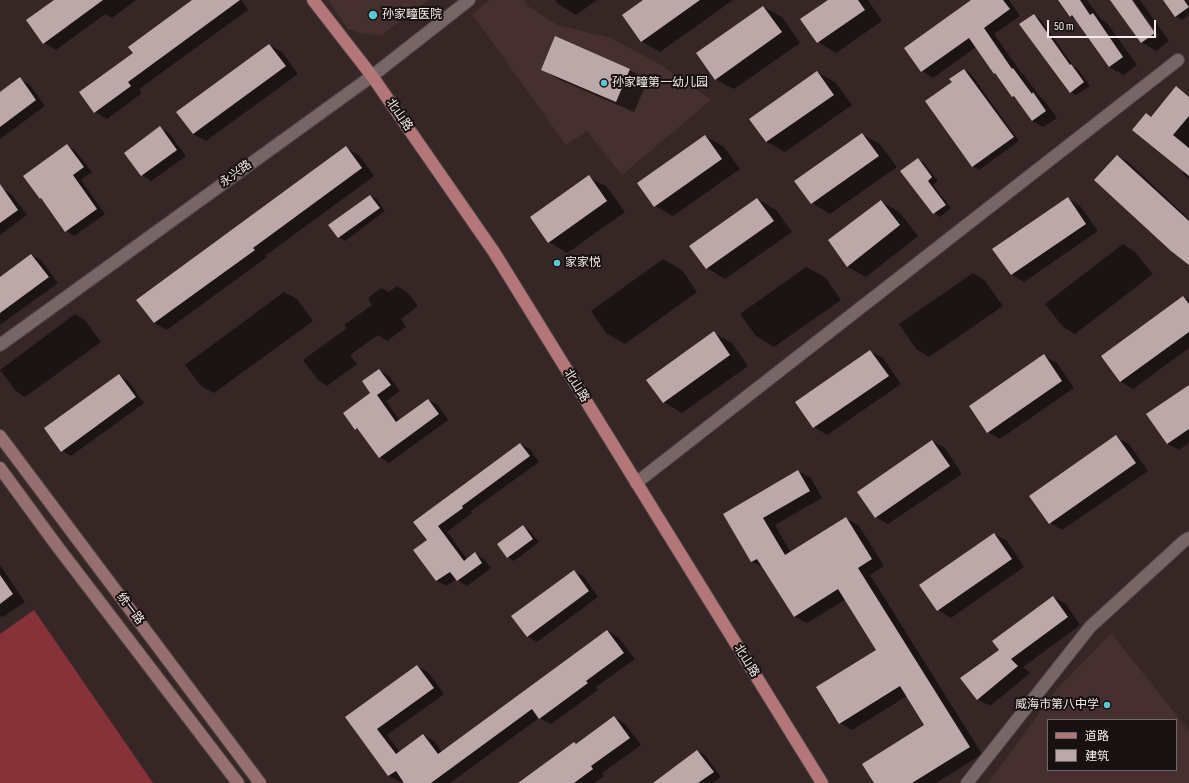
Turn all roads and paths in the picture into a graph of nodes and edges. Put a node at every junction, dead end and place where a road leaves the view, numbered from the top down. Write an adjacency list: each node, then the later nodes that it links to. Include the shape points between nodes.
1 (313, 0): 4 (main road, 北山路)
2 (469, 0): 4 (street, 永兴路)
3 (1178, 60): 8 (street)
4 (372, 76): 5 (street, 永兴路); 8 (main road, 北山路, via 494,252)
5 (0, 345)
6 (0, 436): 11 (main road, 统一路)
7 (0, 468): 10 (main road, 统一路)
8 (636, 483): 12 (main road, 北山路)
9 (1189, 538): 13 (street, via 1090,627)
10 (238, 783)
11 (260, 783)
12 (822, 783)
13 (967, 783)

